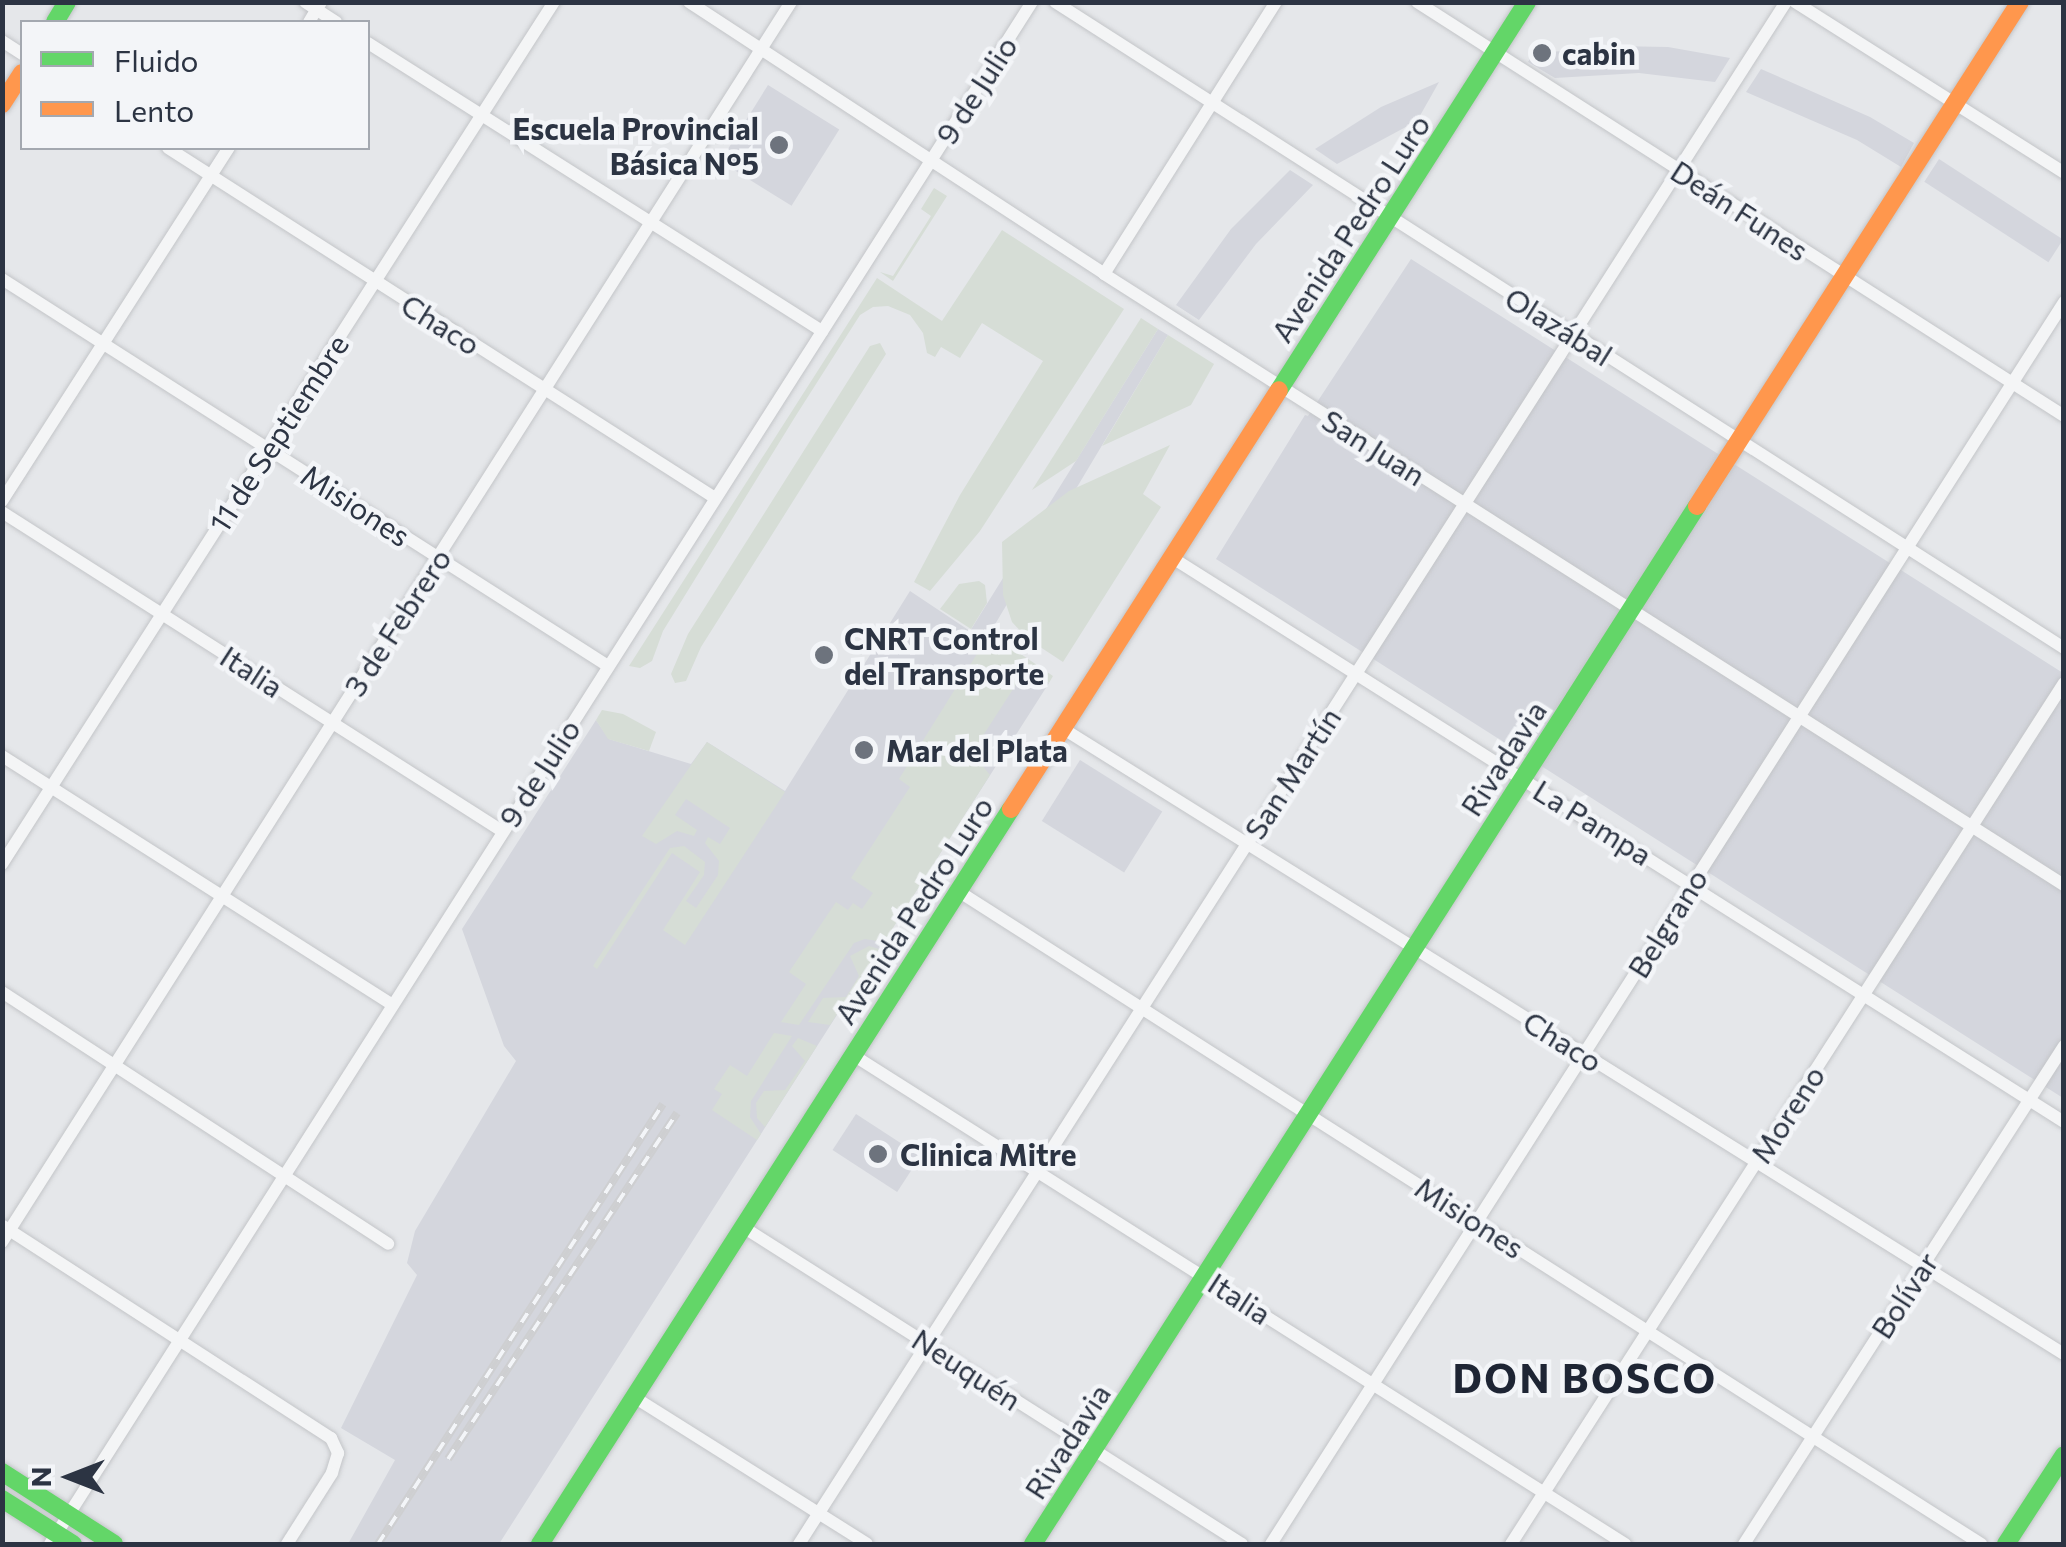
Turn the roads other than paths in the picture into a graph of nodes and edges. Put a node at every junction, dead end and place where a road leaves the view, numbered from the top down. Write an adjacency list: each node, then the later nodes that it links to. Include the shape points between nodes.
1 (554, 2): 19 (street, 11 de Septiembre)
2 (689, 2): 13 (street, San Juan)
3 (791, 2): 13 (street, 3 de Febrero)
4 (1032, 2): 22 (street, 9 de Julio)
5 (1054, 2): 16 (street, Olazábal)
6 (1276, 2): 16 (street)
7 (1417, 2): 14 (street, Deán Funes)
8 (1527, 2): 14 (main road, Avenida Pedro Luro)
9 (1786, 2): 23 (street, San Martín)
10 (1794, 2): 18 (street)
11 (2020, 2): 18 (main road, Rivadavia)
12 (370, 44): 19 (street)
13 (761, 49): 22 (street, San Juan); 27 (street, 3 de Febrero)
14 (1495, 52): 23 (street, Deán Funes); 26 (main road, Avenida Pedro Luro)
15 (20, 76): 17 (main road)
16 (1212, 103): 26 (street, Olazábal); 28 (street)
17 (2, 104)
18 (1955, 104): 24 (street); 29 (main road, Rivadavia)
19 (481, 117): 27 (street); 31 (street, 11 de Septiembre)
20 (171, 150): 25 (street, Chaco)
21 (228, 150): 25 (street)
22 (930, 161): 28 (street, San Juan); 33 (street, 9 de Julio)
23 (1679, 170): 29 (street, Deán Funes); 34 (street, San Martín)
24 (2064, 173)
25 (211, 175): 31 (street, Chaco); 35 (street)
26 (1388, 218): 34 (street, Olazábal); 37 (main road, Avenida Pedro Luro)
27 (650, 224): 33 (street); 38 (street, 3 de Febrero)
28 (1104, 274): 37 (street, San Juan)
29 (1845, 276): 36 (street, Deán Funes); 40 (main road, Rivadavia)
30 (2, 279): 35 (street, Misiones)
31 (375, 282): 38 (street, Chaco); 41 (street, 11 de Septiembre)
32 (2064, 302): 36 (street, Belgrano)
33 (822, 332): 42 (street, 9 de Julio)
34 (1573, 335): 40 (street, Olazábal); 44 (street, San Martín)
35 (104, 344): 41 (street, Misiones); 43 (street)
36 (2012, 383): 39 (street, Deán Funes); 46 (street, Belgrano)
37 (1280, 387): 44 (street, San Juan); 47 (main road, Avenida Pedro Luro)
38 (545, 390): 42 (street, Chaco); 48 (street, 3 de Febrero)
39 (2064, 416)
40 (1740, 440): 46 (street, Olazábal); 49 (main road, Rivadavia)
41 (268, 449): 48 (street, Misiones); 50 (street, 11 de Septiembre)
42 (715, 498): 52 (street, 9 de Julio)
43 (2, 501)
44 (1466, 504): 49 (street, San Juan); 53 (street, San Martín)
45 (2, 512): 50 (street, Italia)
46 (1907, 546): 51 (street, Olazábal); 55 (street, Belgrano)
47 (1171, 557): 53 (street, La Pampa); 57 (main road, Avenida Pedro Luro)
48 (438, 558): 52 (street, Misiones); 56 (street, 3 de Febrero)
49 (1632, 610): 55 (street, San Juan); 59 (main road, Rivadavia)
50 (162, 614): 56 (street, Italia); 60 (street, 11 de Septiembre)
51 (2064, 648)
52 (608, 666): 62 (street, 9 de Julio)
53 (1358, 671): 59 (street, La Pampa); 63 (street, San Martín)
54 (2064, 683): 61 (street, Moreno)
55 (1799, 716): 61 (street, San Juan); 65 (street, Belgrano)
56 (332, 722): 62 (street, Italia); 68 (street, 3 de Febrero)
57 (1062, 728): 63 (street, Chaco); 67 (main road, Avenida Pedro Luro)
58 (2, 756): 60 (street)
59 (1524, 778): 65 (street, La Pampa); 69 (main road, Rivadavia)
60 (51, 788): 64 (street, 11 de Septiembre); 68 (street)
61 (1972, 826): 66 (street, San Juan); 71 (street, Moreno)
62 (502, 831): 72 (street, 9 de Julio)
63 (1247, 844): 69 (street, Chaco); 73 (street, San Martín)
64 (2, 864)
65 (1692, 884): 71 (street, La Pampa); 75 (street, Belgrano)
66 (2064, 884)
67 (958, 891): 73 (street, Misiones); 76 (main road, Avenida Pedro Luro)
68 (222, 896): 72 (street); 77 (street, 3 de Febrero)
69 (1415, 948): 75 (street, Chaco); 79 (main road, Rivadavia)
70 (2, 992): 77 (street)
71 (1863, 994): 78 (street, La Pampa); 81 (street, Moreno)
72 (391, 1004): 83 (street, 9 de Julio)
73 (1142, 1008): 79 (street, Misiones); 82 (street, San Martín)
74 (2064, 1046): 78 (street, Bolívar)
75 (1584, 1054): 81 (street, Chaco); 84 (street, Belgrano)
76 (853, 1055): 82 (street, Italia); 85 (main road, Avenida Pedro Luro)
77 (116, 1064): 83 (street); 86 (street, 3 de Febrero)
78 (2029, 1100): 80 (street, La Pampa); 88 (street, Bolívar)
79 (1309, 1114): 84 (street, Misiones); 89 (main road, Rivadavia)
80 (2064, 1122)
81 (1756, 1162): 88 (street, Chaco); 90 (street, Moreno)
82 (1039, 1170): 89 (street, Italia); 92 (street, San Martín)
83 (282, 1175): 87 (street); 91 (street, 9 de Julio)
84 (1477, 1222): 90 (street, Misiones); 94 (street, Belgrano)
85 (743, 1226): 92 (street, Neuquén); 95 (main road, Avenida Pedro Luro)
86 (5, 1233): 91 (street)
87 (388, 1244)
88 (1922, 1266): 93 (street, Chaco); 96 (street, Bolívar)
89 (1205, 1276): 94 (street, Italia); 97 (main road, Rivadavia)
90 (1648, 1331): 96 (street, Misiones); 100 (street, Moreno)
91 (179, 1340): 103 (street, 9 de Julio); 107 (street, via 331,1438 338,1453 332,1473)
92 (927, 1344): 97 (street, Neuquén); 102 (street, San Martín)
93 (2064, 1354)
94 (1374, 1384): 100 (street, Italia); 113 (street, Belgrano)
95 (634, 1397): 102 (street); 108 (main road, Avenida Pedro Luro)
96 (1813, 1437): 116 (street, Bolívar); 117 (street, Misiones)
97 (1094, 1450): 111 (main road, Rivadavia); 112 (street, Neuquén)
98 (2064, 1455): 118 (main road)
99 (2, 1472): 103 (main road)
100 (1544, 1493): 114 (street, Moreno); 115 (street, Italia)
101 (2, 1500): 104 (main road)
102 (818, 1514): 109 (street, San Martín); 110 (street)
103 (69, 1515): 104 (street, 9 de Julio); 106 (main road)
104 (53, 1539): 105 (main road)
105 (74, 1544)
106 (114, 1544)
107 (287, 1544)
108 (540, 1544)
109 (798, 1544)
110 (867, 1544)
111 (1034, 1544)
112 (1242, 1544)
113 (1271, 1544)
114 (1512, 1544)
115 (1625, 1544)
116 (1744, 1544)
117 (1981, 1544)
118 (2006, 1544)

